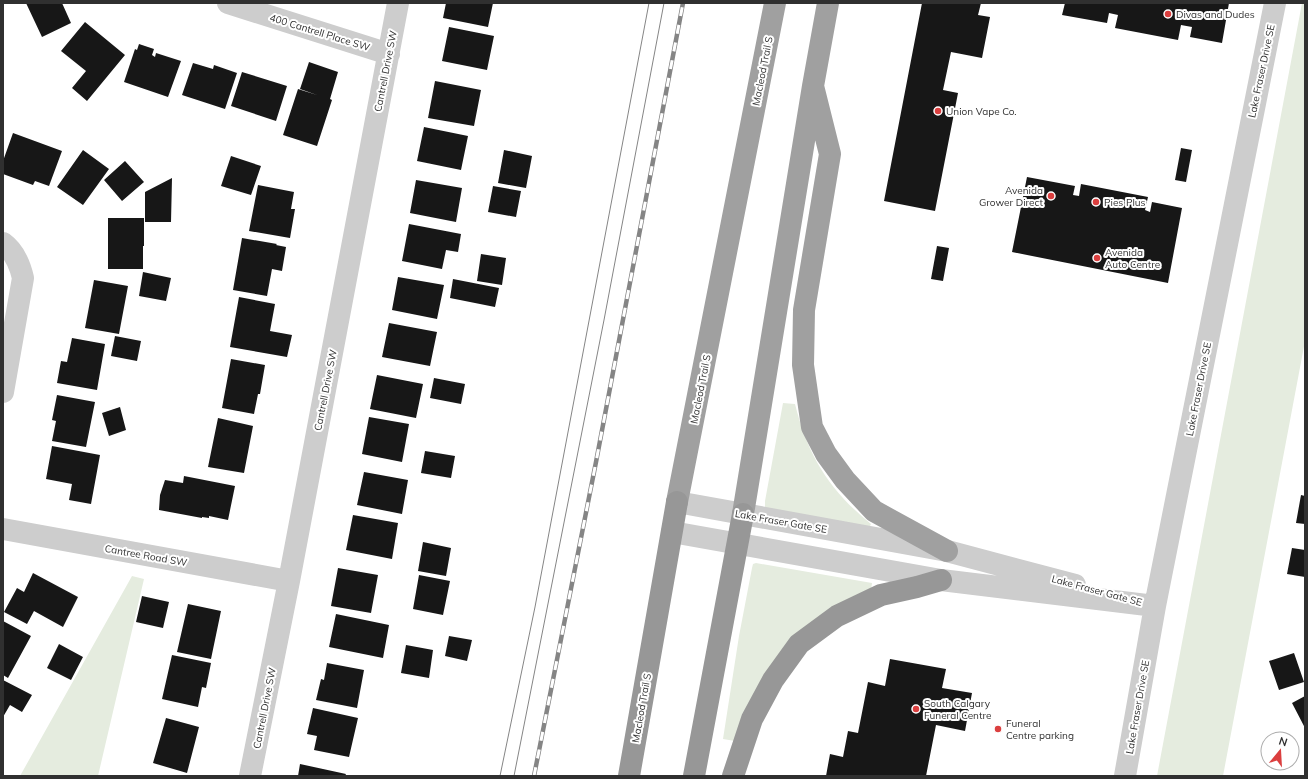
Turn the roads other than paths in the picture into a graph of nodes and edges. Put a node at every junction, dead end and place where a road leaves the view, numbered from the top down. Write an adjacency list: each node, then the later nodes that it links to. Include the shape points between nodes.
1 (228, 3): 6 (street, 400 Cantrell Place SW)
2 (398, 3): 6 (street, Cantrell Drive SW)
3 (775, 3): 10 (highway, Macleod Trail S)
4 (828, 3): 7 (highway)
5 (1274, 3): 18 (street, Lake Fraser Drive SE)
6 (388, 54): 17 (street, Cantrell Drive SW)
7 (813, 86): 11 (highway); 15 (highway, via 830,154 804,310 803,365 812,427 829,459 874,511)
8 (3, 243): 9 (street, via 16,258 23,278)
9 (3, 392)
10 (678, 502): 11 (street, Lake Fraser Gate SE); 13 (highway, Macleod Trail S)
11 (743, 514): 14 (highway); 15 (street, Lake Fraser Gate SE)
12 (3, 529): 17 (street, Cantree Road SW)
13 (672, 532): 14 (street, Lake Fraser Gate SE); 20 (highway, Macleod Trail S)
14 (738, 543): 16 (street, Lake Fraser Gate SE); 21 (highway)
15 (947, 551): 18 (street, Lake Fraser Gate SE)
16 (942, 580): 18 (street, Lake Fraser Gate SE); 22 (highway, via 881,595 837,616 799,644 773,680 752,719)
17 (289, 581): 19 (street, Cantrell Drive SW)
18 (1155, 606): 23 (street, Lake Fraser Drive SE)
19 (250, 776)
20 (629, 776)
21 (694, 776)
22 (733, 776)
23 (1124, 776)

